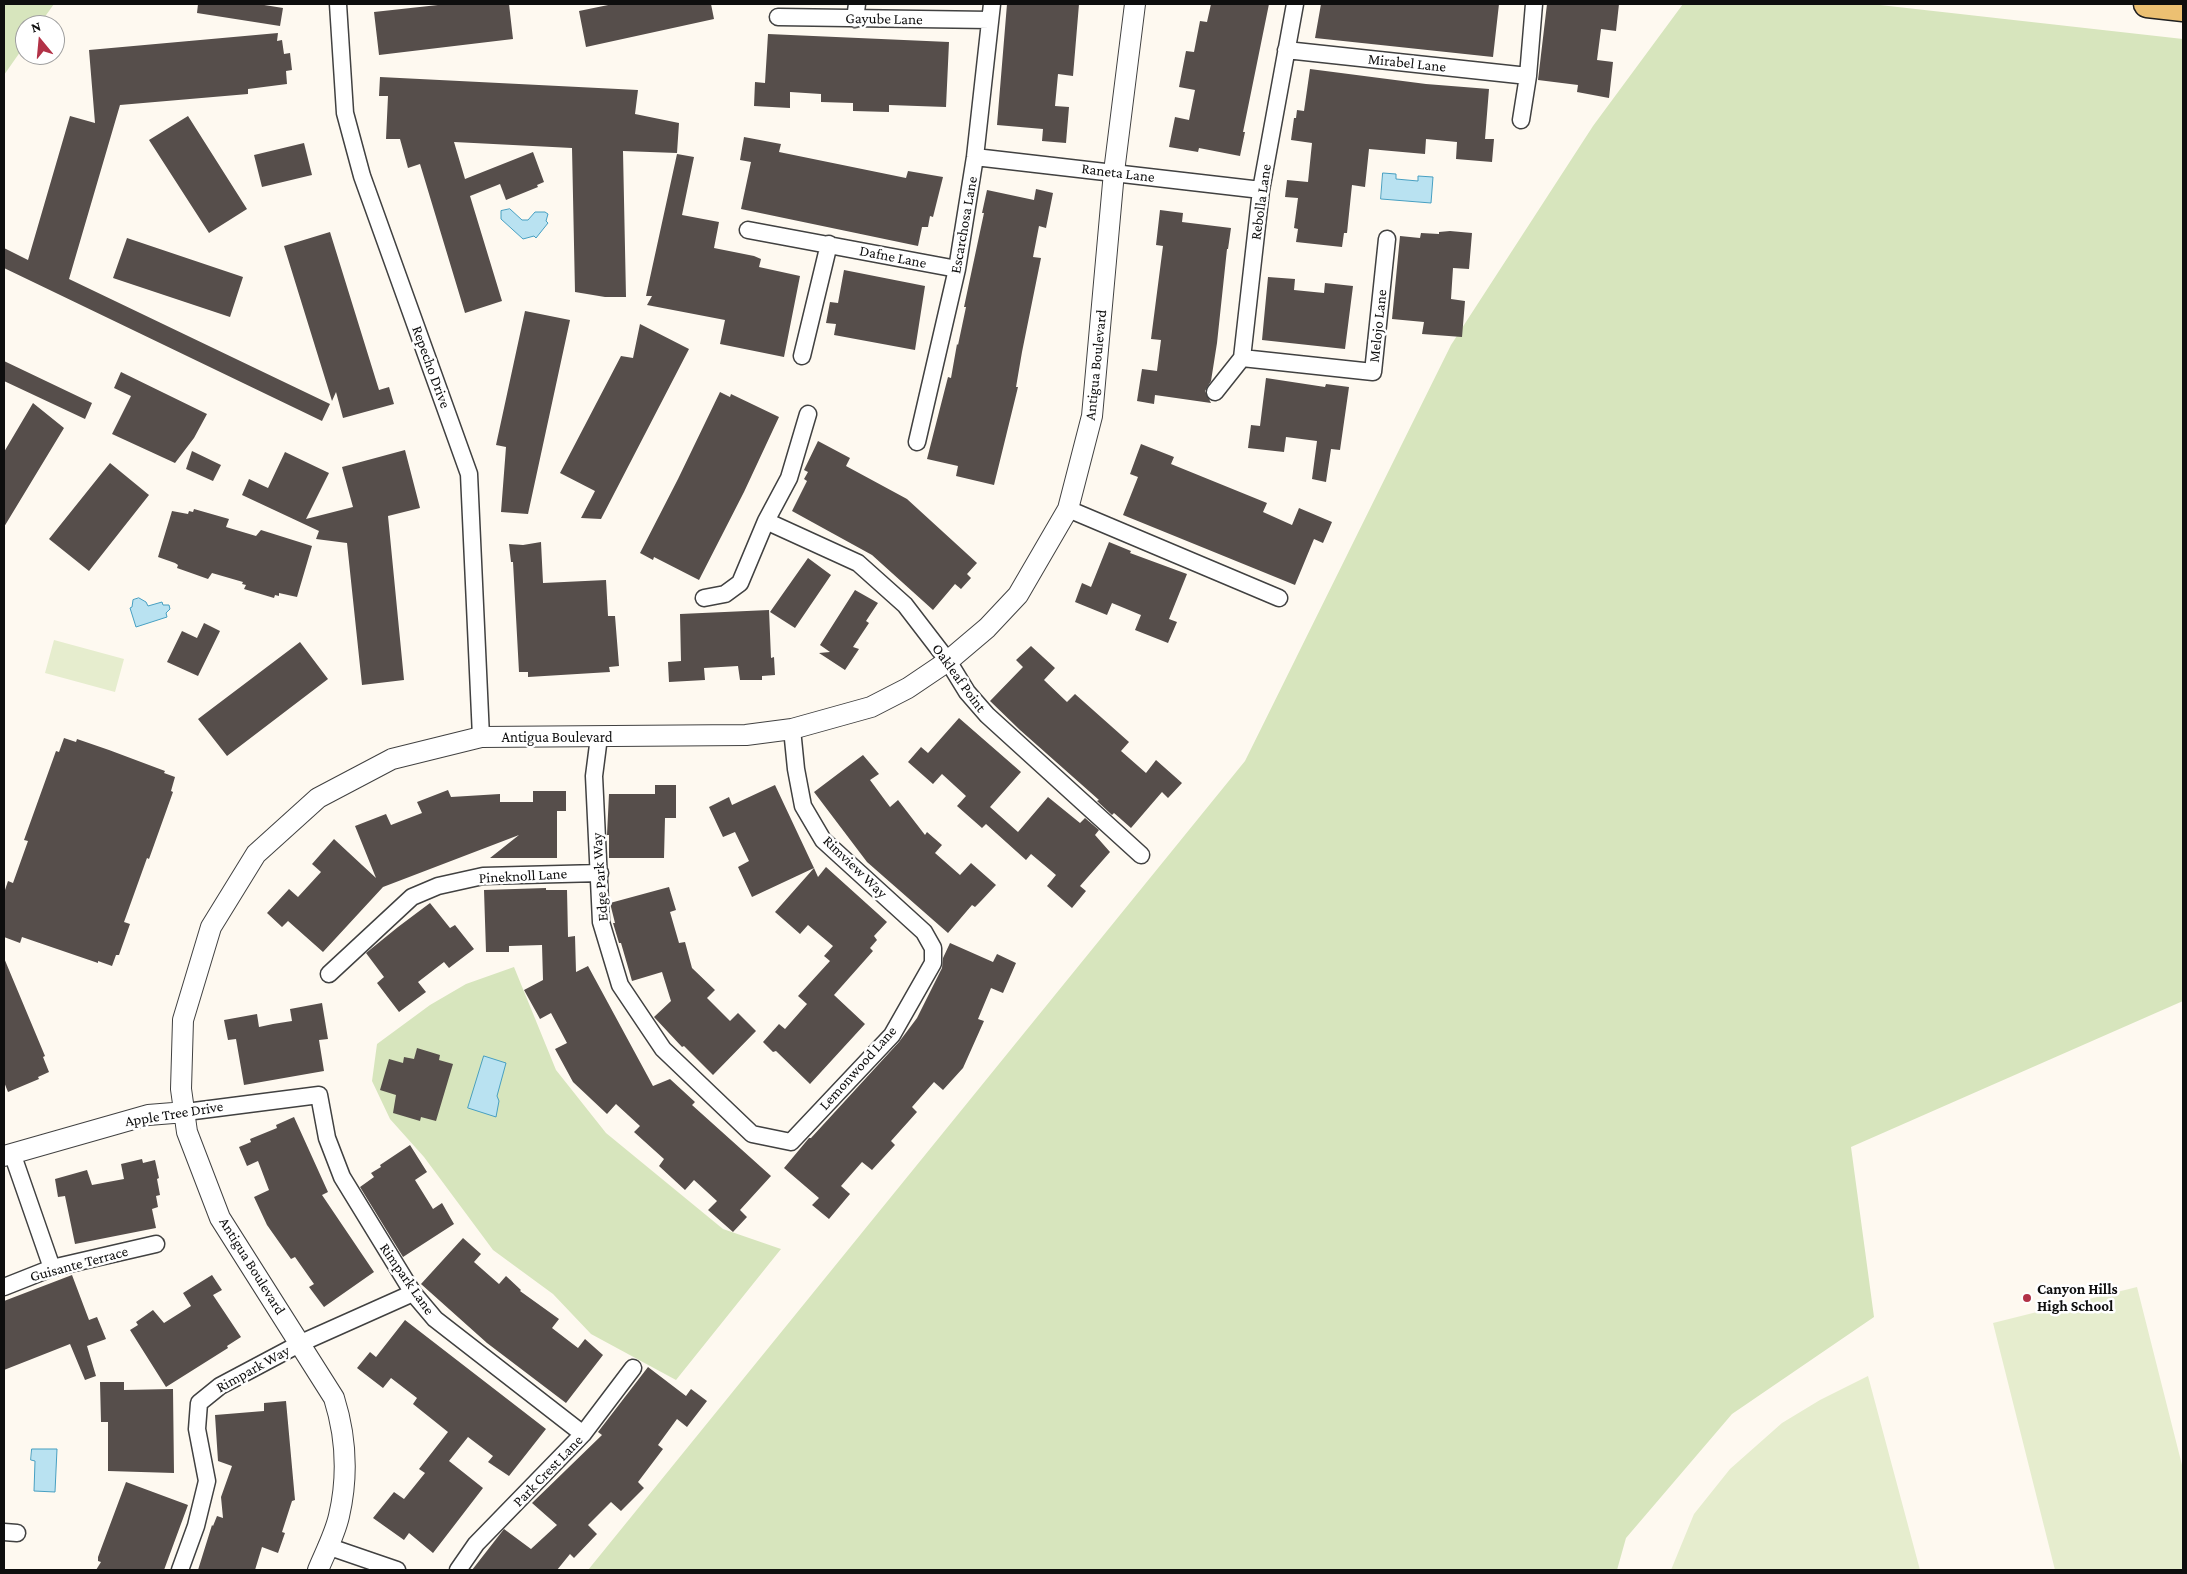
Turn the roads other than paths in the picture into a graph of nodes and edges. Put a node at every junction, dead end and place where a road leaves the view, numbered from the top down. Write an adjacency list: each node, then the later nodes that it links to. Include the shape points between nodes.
1 (338, 4): 31 (street, Repecho Drive, via 345,113 366,189 469,474)
2 (1135, 4): 14 (street, Antigua Boulevard)
3 (1295, 4): 10 (street, Rebolla Lane)
4 (1534, 4): 11 (street)
5 (2147, 4): 6 (main road)
6 (2183, 8)
7 (856, 11): 8 (street, Gayube Lane); 9 (street, Gayube Lane)
8 (991, 12): 13 (street, Escarchosa Lane)
9 (778, 17)
10 (1286, 50): 11 (street, Mirabel Lane); 15 (street, Rebolla Lane)
11 (1528, 76): 12 (street)
12 (1521, 120)
13 (975, 157): 14 (street, Raneta Lane); 19 (street, Escarchosa Lane)
14 (1114, 172): 15 (street, Raneta Lane); 25 (street, Antigua Boulevard, via 1092,416)
15 (1261, 190): 21 (street, Rebolla Lane)
16 (748, 230): 18 (street, Dafne Lane)
17 (1387, 239): 21 (street, Melojo Lane, via 1373,372)
18 (829, 244): 19 (street, Dafne Lane); 20 (street)
19 (957, 270): 24 (street, Escarchosa Lane)
20 (802, 356)
21 (1242, 358): 22 (street)
22 (1215, 392)
23 (808, 414): 26 (street, via 789,478)
24 (917, 442)
25 (1068, 509): 28 (street); 29 (street, Antigua Boulevard, via 1018,595 987,628)
26 (766, 521): 27 (street, via 740,583 725,594); 29 (street, Oakleaf Point, via 858,563 905,605)
27 (704, 598)
28 (1279, 598)
29 (948, 661): 30 (street, Antigua Boulevard, via 908,688 871,707); 33 (street, Oakleaf Point, via 967,692 987,715)
30 (792, 730): 32 (street, Antigua Boulevard, via 746,736); 35 (street, Rimview Way, via 803,806 823,840 924,932 933,948)
31 (481, 737): 32 (street, Antigua Boulevard); 38 (street, Antigua Boulevard, via 392,759 318,798 256,854 211,927 183,1020 181,1089)
32 (599, 737): 34 (street, Edge Park Way, via 594,776)
33 (1141, 855)
34 (600, 873): 36 (street, Pineknoll Lane, via 483,876 438,886 412,898); 39 (street, Edge Park Way, via 601,922 620,984 663,1049 752,1134)
35 (933, 963): 39 (street, Lemonwood Lane, via 892,1035)
36 (329, 974)
37 (319, 1095): 38 (street, Apple Tree Drive); 44 (street, Rimpark Lane, via 327,1138 342,1177)
38 (186, 1112): 40 (street, Apple Tree Drive, via 148,1115); 45 (street, Antigua Boulevard, via 187,1132 220,1218)
39 (791, 1142)
40 (8, 1155): 42 (street)
41 (156, 1244): 42 (street, Guisante Terrace)
42 (52, 1268): 43 (street, Guisante Terrace)
43 (4, 1287)
44 (413, 1293): 45 (street, Rimpark Way); 47 (street, Rimpark Lane, via 435,1319)
45 (301, 1343): 48 (street, Antigua Boulevard, via 334,1398 343,1425 345,1471 339,1517); 49 (street, Rimpark Way, via 220,1386 198,1403 197,1429 207,1481 196,1526)
46 (633, 1368): 47 (street, Park Crest Lane)
47 (583, 1434): 52 (street, Park Crest Lane, via 476,1544)
48 (327, 1546): 50 (street, Antigua Boulevard); 51 (street)
49 (180, 1570)
50 (318, 1570)
51 (397, 1570)
52 (458, 1570)

